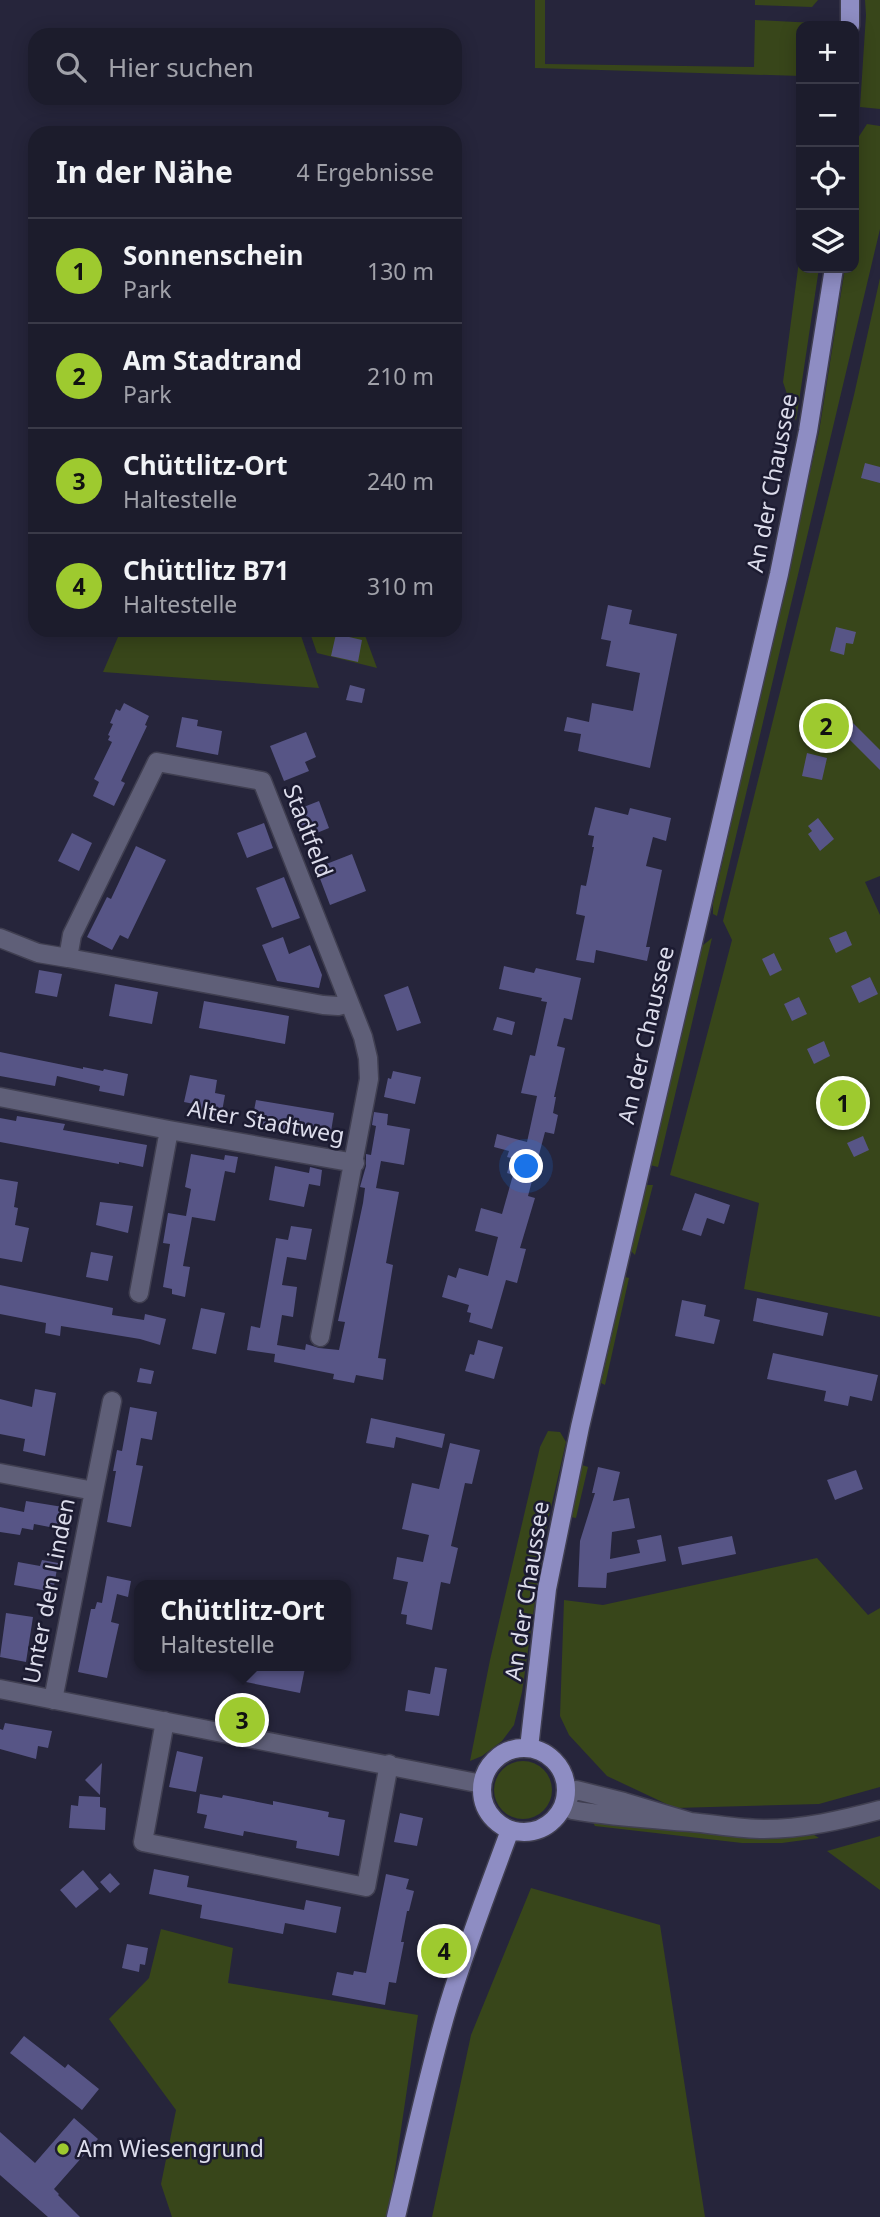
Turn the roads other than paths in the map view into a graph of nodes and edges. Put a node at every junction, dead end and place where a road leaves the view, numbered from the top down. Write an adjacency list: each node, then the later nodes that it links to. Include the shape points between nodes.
1 (850, 0): 2 (main road)
2 (850, 21)
3 (834, 273): 19 (main road, An der Chaussee, via 779,574 580,1427 547,1589)
4 (0, 938): 5 (street)
5 (68, 958): 6 (street, via 323,1005); 6 (street, Stadtfeld, via 72,934 157,762 262,781)
6 (349, 1003): 8 (street, Stadtfeld, via 368,1058)
7 (0, 1097): 9 (street, Alter Stadtweg)
8 (363, 1109): 10 (street, Alter Stadtweg)
9 (169, 1130): 10 (street, Alter Stadtweg); 11 (street, Alter Stadtweg)
10 (355, 1163): 12 (street, Alter Stadtweg)
11 (139, 1293)
12 (320, 1337)
13 (112, 1401): 15 (street, Unter den Linden)
14 (0, 1473): 15 (street, Unter den Linden)
15 (94, 1491): 17 (street, Unter den Linden)
16 (0, 1689): 17 (street)
17 (53, 1700): 18 (street)
18 (165, 1721): 20 (street); 20 (street, via 143,1842 366,1888)
19 (529, 1748): 21 (main road, via 498,1757); 22 (main road, via 550,1756 558,1765 566,1786)
20 (389, 1764): 21 (street)
21 (482, 1784): 24 (main road, via 488,1811)
22 (565, 1799): 23 (street, via 572,1810 623,1818 764,1829 793,1828); 24 (main road, via 558,1815 544,1827)
23 (880, 1810)
24 (510, 1830): 25 (main road, via 446,2016)
25 (396, 2217)

